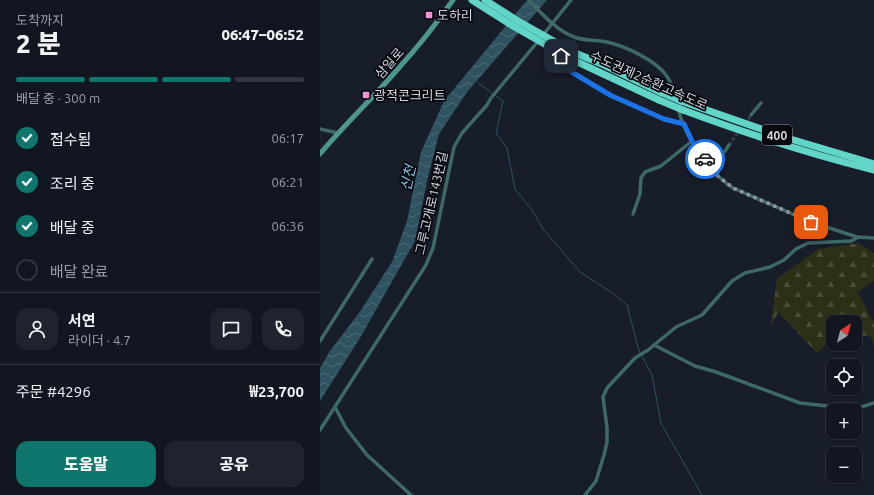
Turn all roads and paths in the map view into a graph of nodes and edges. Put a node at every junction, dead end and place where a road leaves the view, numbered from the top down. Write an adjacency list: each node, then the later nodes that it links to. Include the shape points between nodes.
1 (452, 0): 15 (main road, 삼일로, via 398,69)
2 (472, 0): 7 (highway, 수도권제2순환고속도로 / 400, bridge, via 513,26)
3 (486, 0): 7 (highway, 수도권제2순환고속도로 / 400, bridge)
4 (529, 0): 6 (street)
5 (571, 0): 6 (street, 그루고개로143번길)
6 (551, 23): 12 (street, via 575,37 607,42 651,62 665,74 672,86); 31 (street, 그루고개로143번길, via 462,133 454,147 433,248 426,265)
7 (571, 55): 11 (highway, 수도권제2순환고속도로 / 400, bridge, via 659,100); 13 (highway, 수도권제2순환고속도로 / 400, bridge, via 604,65 681,102)
8 (561, 56): 12 (street, via 562,62 570,71 610,95 664,119)
9 (761, 103): 10 (street)
10 (751, 115)
11 (712, 121): 19 (highway); 23 (highway, 수도권제2순환고속도로 / 400)
12 (684, 124): 17 (street)
13 (742, 124): 16 (highway); 21 (highway, 수도권제2순환고속도로 / 400)
14 (320, 128): 15 (street)
15 (338, 133): 20 (main road, 삼일로)
16 (803, 140)
17 (692, 141): 22 (street); 24 (street, via 661,166 645,172 641,178 640,194)
18 (729, 145): 22 (street)
19 (780, 148)
20 (320, 154)
21 (874, 164)
22 (712, 170): 25 (street, via 726,183 749,196 811,222)
23 (874, 170)
24 (633, 214)
25 (859, 237): 26 (street); 29 (street, via 851,241 808,243 770,267 746,273 732,281 702,315 676,327)
26 (874, 238)
27 (372, 259): 28 (street)
28 (320, 341)
29 (654, 345): 30 (street, via 695,366 800,403 855,409); 34 (street, via 635,358 602,397 607,428 606,449 596,481)
30 (874, 403)
31 (335, 407): 32 (street, 그루고개로143번길); 33 (street, via 346,428 367,455)
32 (320, 430)
33 (411, 495)
34 (585, 495)

